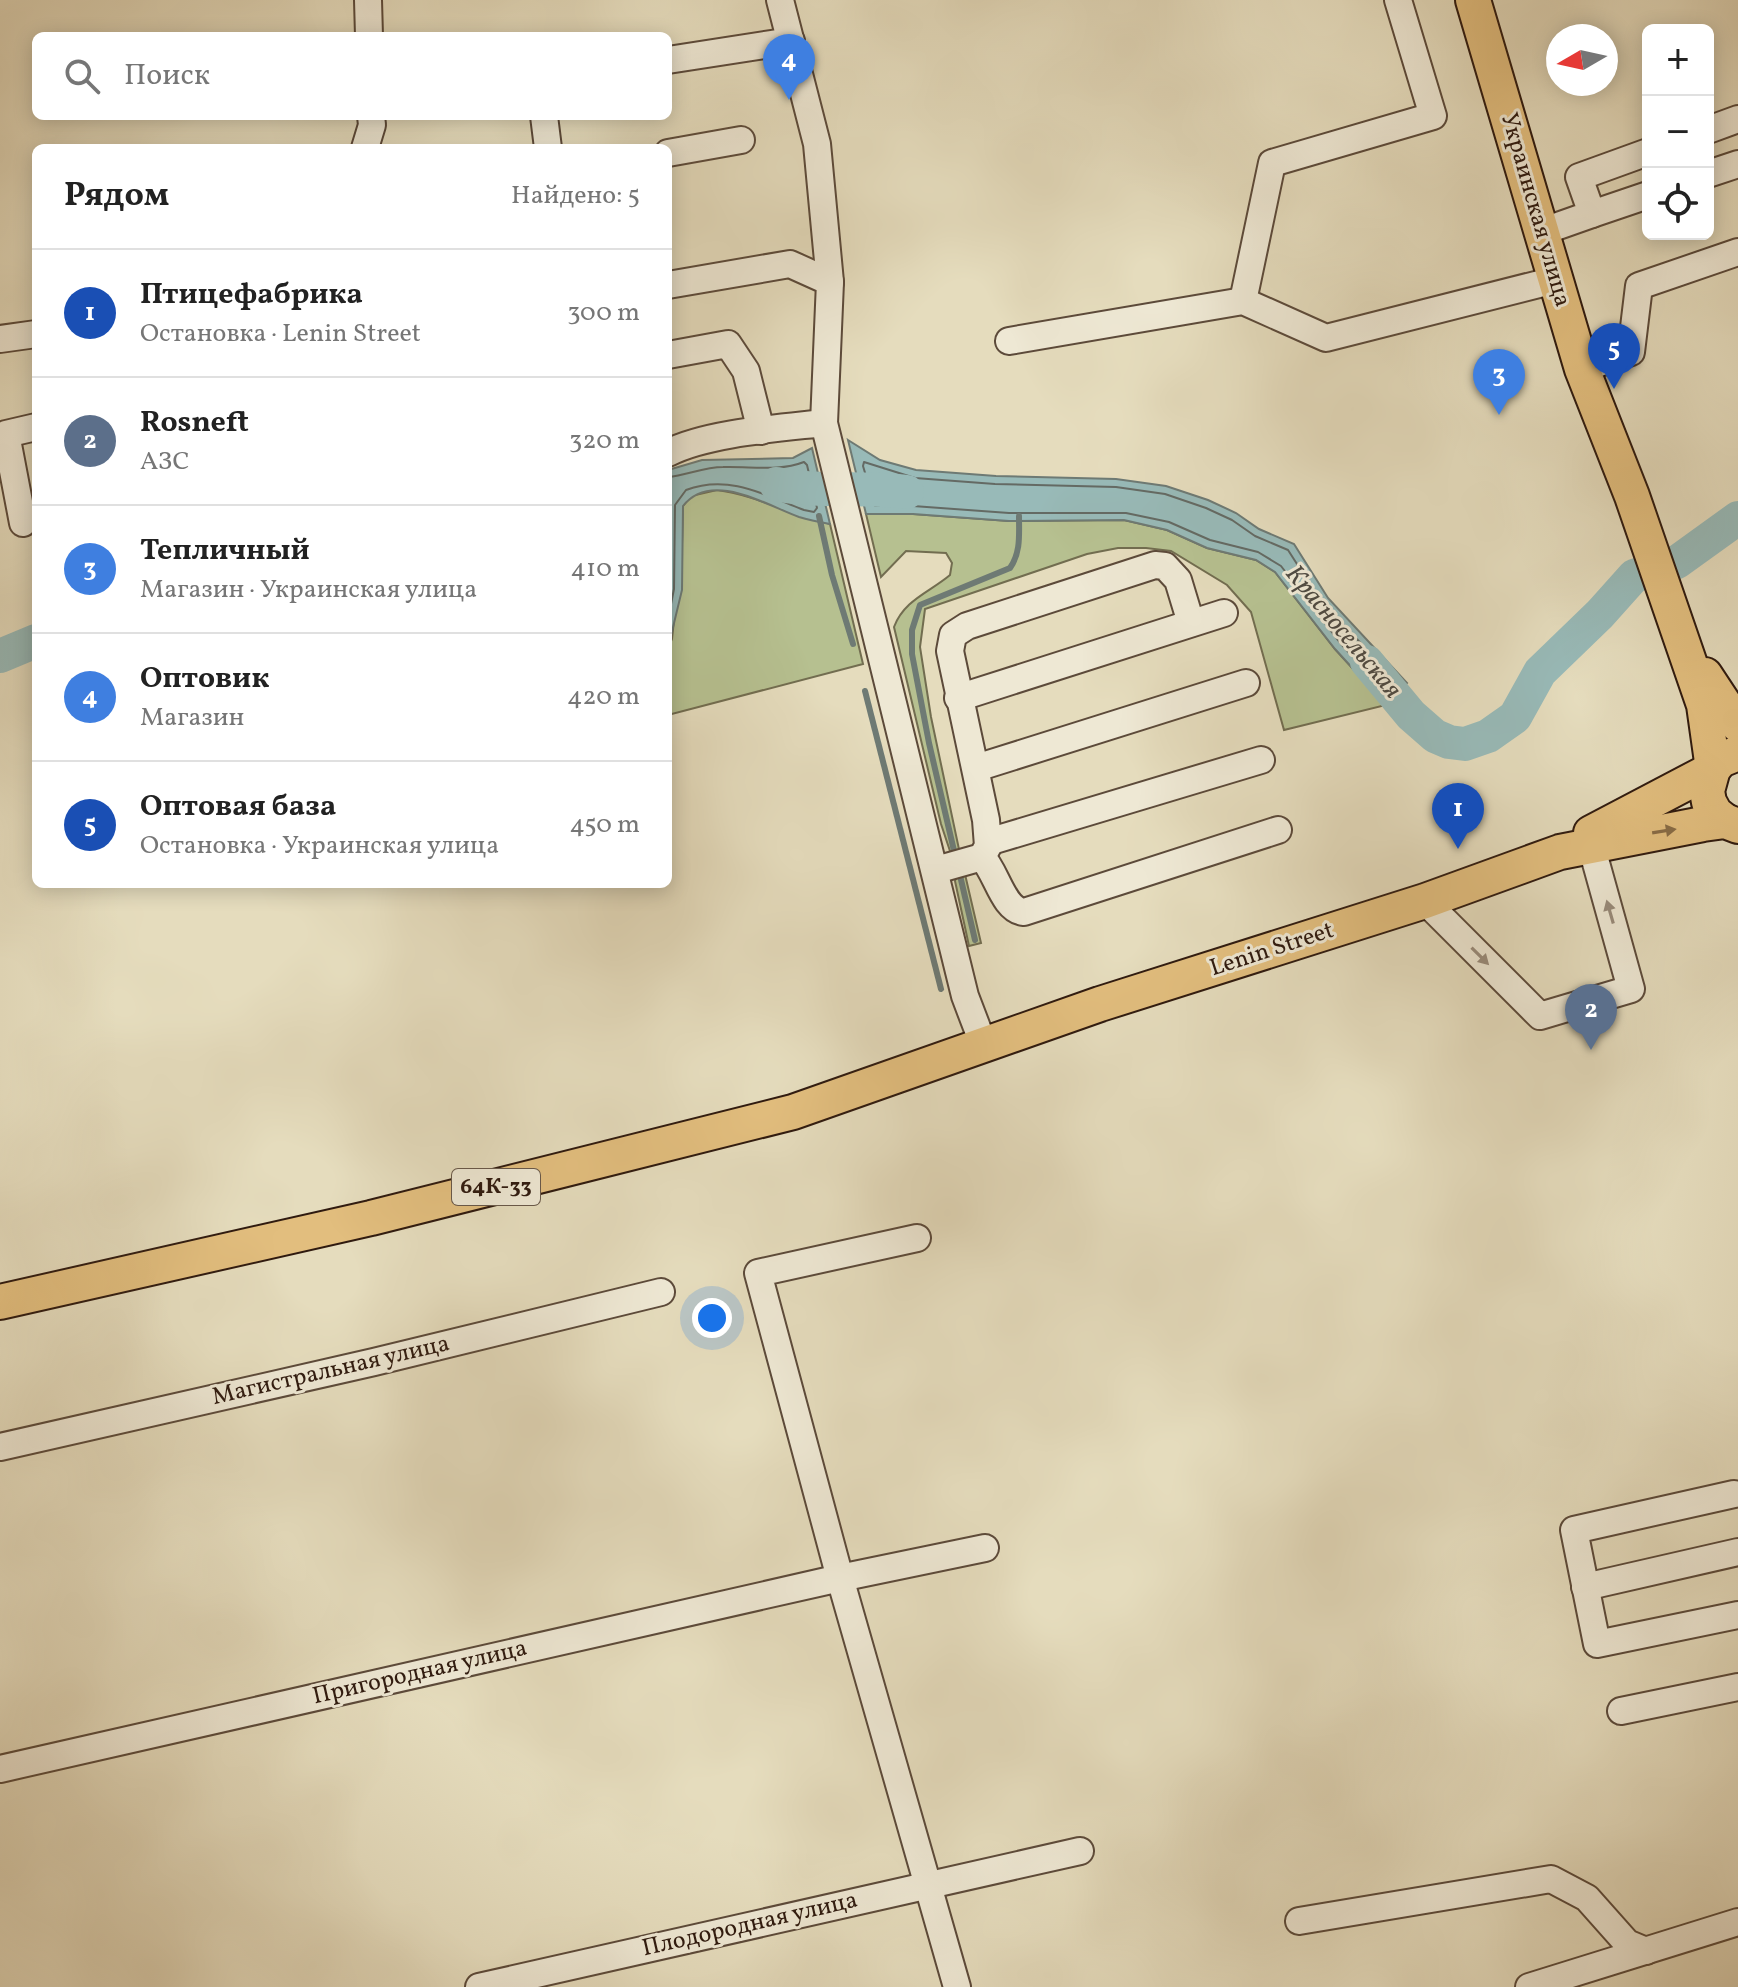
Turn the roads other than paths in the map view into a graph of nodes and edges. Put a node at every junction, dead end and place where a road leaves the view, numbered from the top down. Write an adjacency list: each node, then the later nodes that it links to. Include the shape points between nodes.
1 (368, 0): 5 (street)
2 (780, 0): 6 (street)
3 (1398, 0): 26 (street, via 1433,116 1272,163)
4 (1473, 0): 21 (main road, Украинская улица)
5 (369, 32)
6 (791, 41): 7 (street); 24 (street, via 817,144)
7 (672, 59)
8 (1738, 119): 11 (street)
9 (371, 120): 13 (street)
10 (544, 120): 14 (street)
11 (1714, 128)
12 (741, 140): 15 (street)
13 (366, 144)
14 (548, 144)
15 (672, 152)
16 (1642, 154): 20 (street, via 1579,177)
17 (1738, 164): 18 (street)
18 (1714, 172)
19 (1642, 197): 20 (street)
20 (1592, 214): 21 (street)
21 (1541, 232): 23 (main road, Украинская улица)
22 (1738, 252): 31 (street, via 1639,286 1631,352)
23 (1555, 280): 26 (street, via 1326,338); 31 (main road, Украинская улица)
24 (830, 282): 25 (street, via 790,264); 34 (street)
25 (672, 284)
26 (1243, 301): 29 (street)
27 (32, 335): 28 (street)
28 (0, 339)
29 (1009, 341)
30 (672, 354): 33 (street, via 728,344 746,371)
31 (1582, 369): 39 (main road, Украинская улица)
32 (32, 428): 36 (street, via 6,434)
33 (761, 431): 34 (street); 35 (street)
34 (827, 434): 52 (street)
35 (672, 451)
36 (23, 523)
37 (1224, 613): 38 (street)
38 (1191, 623): 41 (street); 41 (street, via 1173,571 1165,566 1141,568 959,630 950,641)
39 (1682, 634): 42 (main road); 43 (main road, Украинская улица); 45 (main road, Украинская улица); 47 (main road, via 1694,709 1689,753)
40 (1246, 683): 46 (street)
41 (958, 698): 46 (street)
42 (1738, 705)
43 (1738, 725)
44 (1261, 760): 51 (street)
45 (1726, 761): 47 (main road, Lenin Street); 49 (main road, Украинская улица, via 1707,791 1715,813)
46 (976, 768): 51 (street)
47 (1652, 800): 50 (main road, Lenin Street)
48 (1278, 830): 51 (street, via 1024,912 1009,904)
49 (1734, 831): 50 (main road, Lenin Street, one-way to 49)
50 (1576, 848): 53 (main road, Lenin Street); 53 (street, one-way to 50, via 1540,1016 1631,989)
51 (985, 850): 52 (street)
52 (936, 870): 54 (street, via 965,996)
53 (1425, 901): 54 (main road, Lenin Street)
54 (984, 1046): 57 (main road, 64К-33, via 793,1112 371,1218)
55 (917, 1238): 62 (street, via 758,1273)
56 (661, 1292): 58 (street, Магистральная улица)
57 (0, 1302)
58 (0, 1447)
59 (1734, 1493): 63 (street, via 1574,1530)
60 (985, 1548): 62 (street, Пригородная улица)
61 (1738, 1552): 63 (street)
62 (840, 1578): 67 (street, Пригородная улица); 69 (street)
63 (1585, 1587): 64 (street, via 1597,1644)
64 (1738, 1615)
65 (1738, 1687): 66 (street)
66 (1621, 1711)
67 (0, 1769)
68 (1080, 1851): 69 (street, Плодородная улица)
69 (928, 1884): 73 (street, Плодородная улица); 74 (street)
70 (1299, 1921): 72 (street, via 1551,1879 1587,1898 1627,1943)
71 (1738, 1922): 72 (street)
72 (1646, 1951): 75 (street)
73 (479, 1987)
74 (957, 1987)
75 (1529, 1987)

